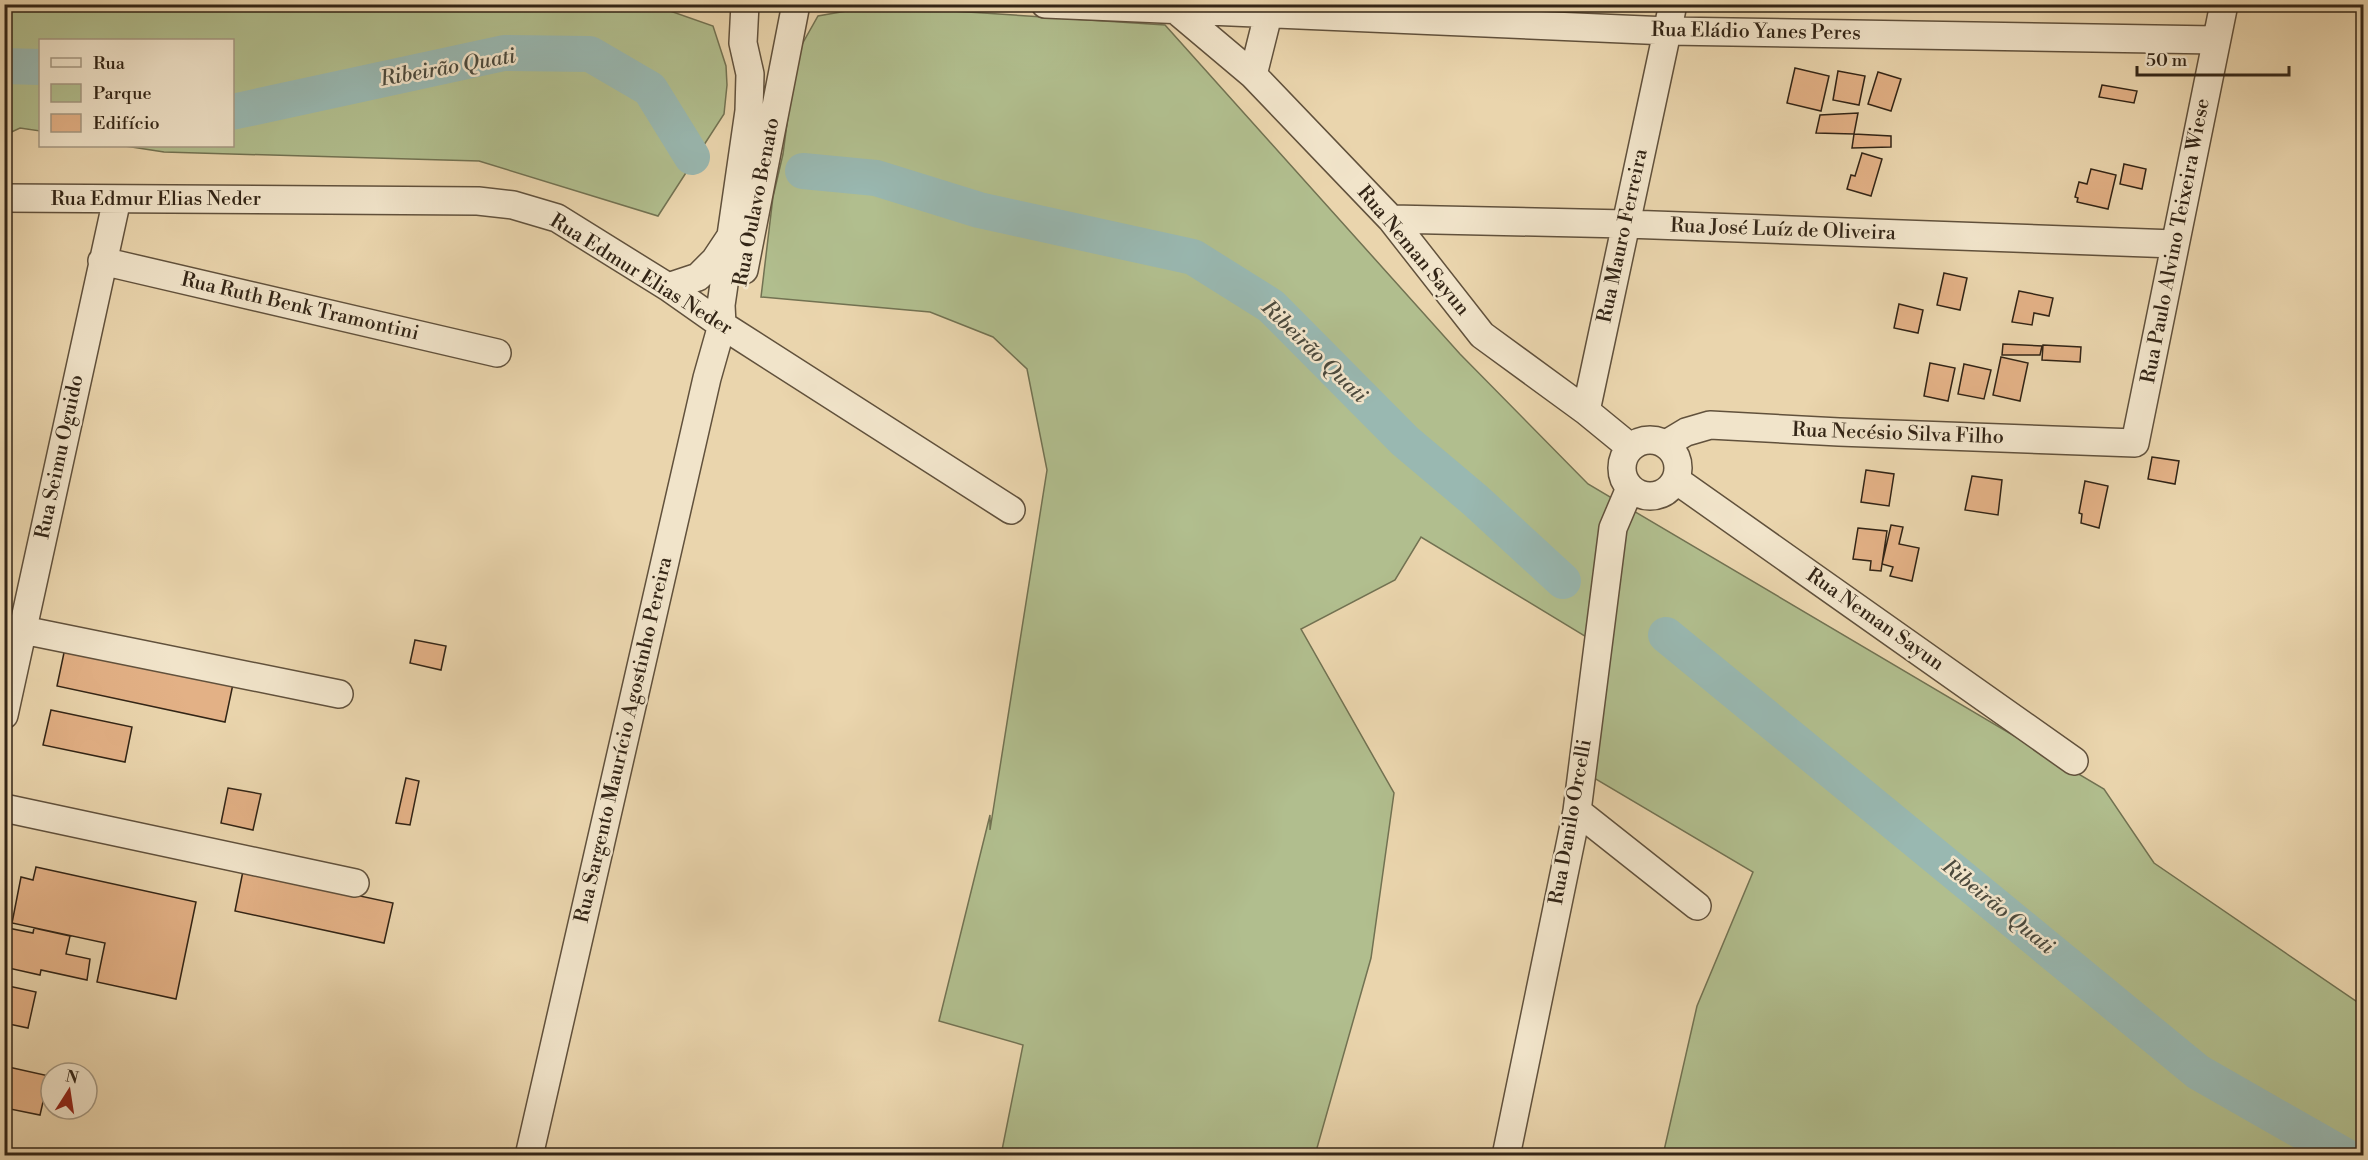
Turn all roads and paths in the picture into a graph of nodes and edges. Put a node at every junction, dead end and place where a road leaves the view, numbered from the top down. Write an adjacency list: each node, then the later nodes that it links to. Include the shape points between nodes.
1 (746, 4): 15 (street, Rua Oulavo Benato, via 743,43 750,74 749,111)
2 (796, 4): 19 (street, Rua Oulavo Benato, via 736,310)
3 (1045, 4): 6 (street, Rua Eládio Yanes Peres)
4 (1673, 4): 8 (street, Rua Mauro Ferreira)
5 (2224, 4): 9 (street, Rua Paulo Alvino Teixeira Wiese)
6 (1177, 11): 7 (street, Rua Eládio Yanes Peres); 10 (street, Rua Neman Sayun)
7 (1268, 15): 8 (street, Rua Eládio Yanes Peres); 10 (street)
8 (1668, 31): 9 (street, Rua Eládio Yanes Peres); 14 (street, Rua Mauro Ferreira)
9 (2216, 40): 16 (street, Rua Paulo Alvino Teixeira Wiese)
10 (1253, 75): 13 (street, Rua Neman Sayun)
11 (4, 198): 12 (street, Rua Edmur Elias Neder)
12 (117, 199): 17 (street, Rua Seimu Oguido); 18 (street, Rua Edmur Elias Neder, via 478,201 513,205 557,218)
13 (1391, 219): 14 (street, Rua José Luíz de Oliveira); 21 (street, Rua Neman Sayun, via 1482,335)
14 (1626, 224): 16 (street, Rua José Luíz de Oliveira); 21 (street, Rua Mauro Ferreira)
15 (732, 236): 18 (street, via 698,277); 19 (street, Rua Oulavo Benato)
16 (2175, 244): 22 (street, Rua Paulo Alvino Teixeira Wiese)
17 (102, 261): 20 (street, Rua Ruth Benk Tramontini); 28 (street, Rua Seimu Oguido)
18 (668, 287): 19 (street, Rua Edmur Elias Neder)
19 (722, 325): 27 (street, Rua Edmur Elias Neder); 36 (street, Rua Sargento Maurício Agostinho Pereira)
20 (497, 353)
21 (1586, 411): 24 (street)
22 (2135, 443): 23 (street, Rua Necésio Silva Filho, via 1710,425 1686,432)
23 (1666, 444): 24 (street, via 1645,440); 25 (street, via 1678,462)
24 (1630, 447): 26 (street, via 1622,462)
25 (1676, 480): 26 (street, via 1664,493 1655,496); 31 (street, Rua Neman Sayun)
26 (1629, 488): 33 (street, Rua Danilo Orcelli, via 1613,528)
27 (1011, 510)
28 (23, 630): 29 (street); 30 (street, Rua Seimu Oguido)
29 (339, 694)
30 (4, 716)
31 (2074, 761)
32 (4, 808): 34 (street)
33 (1577, 811): 35 (street); 37 (street, Rua Danilo Orcelli)
34 (355, 883)
35 (1697, 906)
36 (529, 1155)
37 (1506, 1155)

